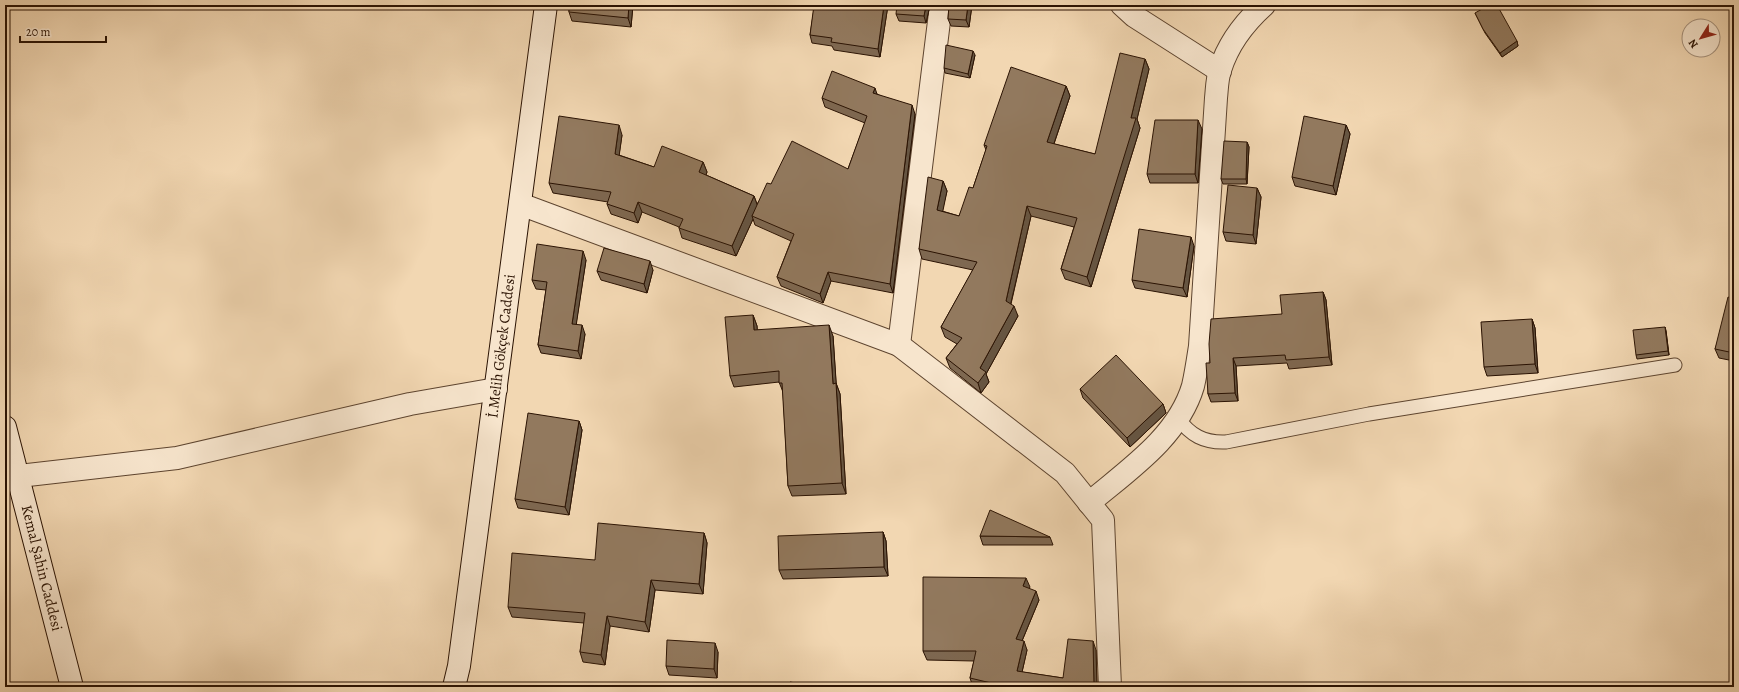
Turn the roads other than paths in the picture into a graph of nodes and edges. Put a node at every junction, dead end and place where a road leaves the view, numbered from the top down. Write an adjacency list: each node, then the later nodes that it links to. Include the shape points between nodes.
1 (546, 5): 6 (street, İ.Melih Gökçek Caddesi)
2 (941, 5): 7 (street)
3 (1122, 5): 5 (street, via 1134,16)
4 (1264, 5): 5 (street, via 1232,42)
5 (1220, 71): 10 (street, via 1216,98 1200,346 1193,386)
6 (520, 204): 7 (street); 9 (street, İ.Melih Gökçek Caddesi)
7 (899, 345): 13 (street, via 1065,473)
8 (1675, 365): 10 (lane, via 1369,414 1226,442 1215,443 1194,435)
9 (496, 389): 12 (street, via 410,404 177,458); 15 (street, İ.Melih Gökçek Caddesi, via 459,666)
10 (1178, 418): 13 (street, via 1159,443)
11 (5, 427): 12 (street, Kemal Şahin Caddesi)
12 (19, 476): 14 (street, Kemal Şahin Caddesi)
13 (1090, 503): 16 (street, via 1103,520)
14 (72, 687)
15 (454, 687)
16 (1110, 687)

